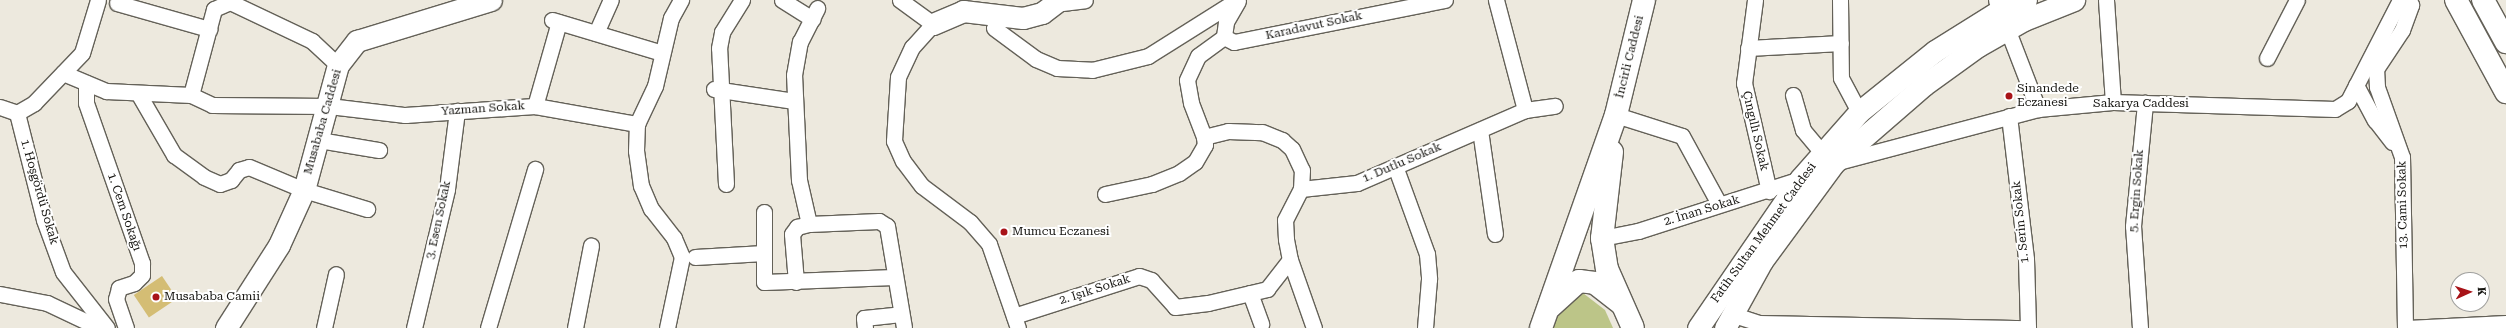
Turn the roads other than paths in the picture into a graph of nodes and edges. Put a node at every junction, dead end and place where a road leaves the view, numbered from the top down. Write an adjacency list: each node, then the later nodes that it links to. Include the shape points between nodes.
1 (98, 0): 37 (street, via 82,53)
2 (491, 0): 36 (main road, Musababa Caddesi, via 357,41)
3 (611, 0): 29 (street)
4 (681, 0): 34 (street, via 670,18)
5 (742, 0): 40 (street, via 722,32)
6 (782, 0): 45 (street, via 814,14 800,42 794,75)
7 (900, 0): 26 (street)
8 (1085, 0): 23 (street)
9 (1238, 0): 27 (street, via 1148,56 1092,70 1057,68 1036,59); 30 (street, via 1226,22)
10 (1445, 0): 30 (street, Karadavut Sokak, via 1234,42)
11 (1496, 0): 53 (street)
12 (1644, 0): 57 (main road, İncirli Caddesi)
13 (1755, 0): 33 (street, Çıngıllı Sokak)
14 (1840, 0): 32 (street)
15 (2026, 0): 25 (main road, Fatih Sultan Mehmet Caddesi)
16 (2074, 0): 25 (main road, Fatih Sultan Mehmet Caddesi)
17 (2106, 0): 46 (street)
18 (2297, 0): 35 (street)
19 (2400, 0): 39 (street)
20 (2409, 0): 64 (street, 13. Cami Sokak, via 2411,5 2402,30 2376,69 2377,87)
21 (2456, 0): 41 (main road)
22 (2483, 0): 31 (main road)
23 (1056, 2): 26 (main road, via 1042,13 1023,18 963,11)
24 (117, 3): 28 (street)
25 (2001, 13): 52 (street); 55 (main road, Fatih Sultan Mehmet Caddesi, via 1935,51); 65 (main road, Fatih Sultan Mehmet Caddesi, via 1924,85)
26 (933, 24): 93 (street, via 912,47 898,77 894,141 903,161 922,186 970,222 989,244)
27 (994, 28)
28 (209, 29): 36 (street, via 214,9 230,2 312,41); 43 (street)
29 (596, 33): 34 (street); 49 (street, via 556,21)
30 (1224, 37): 61 (street, via 1198,56 1187,80 1191,103)
31 (2506, 42)
32 (1841, 43): 33 (street); 55 (street, via 1842,78)
33 (1748, 48): 72 (street, Çıngıllı Sokak, via 1744,83)
34 (662, 53): 59 (street, via 655,86)
35 (2267, 58)
36 (338, 65): 48 (main road, Musababa Caddesi)
37 (63, 73): 38 (street); 56 (street, via 34,103)
38 (86, 83): 42 (street, via 106,91); 99 (street, 1. Cem Sokağı, via 86,103 142,264 142,275 120,288 116,299)
39 (2356, 85): 47 (street, Sakarya Caddesi, via 2348,100 2335,109); 64 (street, via 2375,120)
40 (718, 89): 45 (street); 69 (street)
41 (2506, 92)
42 (138, 93): 43 (street); 71 (street, via 174,155 204,177 220,184 231,180 239,170 249,167)
43 (191, 95): 48 (street, Yazman Sokak, via 212,106)
44 (1793, 95): 65 (street, via 1803,130)
45 (794, 101): 77 (street, via 799,180)
46 (2113, 102): 47 (street, Sakarya Caddesi); 52 (street, Sakarya Caddesi)
47 (2144, 103): 112 (street, 5. Ergin Sokak, via 2133,226)
48 (329, 106): 54 (street, Yazman Sokak, via 405,114); 62 (main road, Musababa Caddesi)
49 (534, 106): 54 (street, Yazman Sokak); 59 (street, Yazman Sokak)
50 (1555, 106): 53 (street, 1. Dutlu Sokak)
51 (0, 108): 56 (street)
52 (2038, 109): 58 (street, Sakarya Caddesi)
53 (1525, 110): 60 (street, 1. Dutlu Sokak)
54 (457, 111): 102 (street, 3. Esen Sokak, via 447,189)
55 (1859, 112): 65 (main road, Fatih Sultan Mehmet Caddesi)
56 (17, 113): 98 (street, 1. Hoşgördü Sokak, via 44,220 63,272)
57 (1616, 115): 74 (street, via 1682,136); 79 (main road); 90 (main road)
58 (2009, 116): 65 (street, Sakarya Caddesi); 111 (street, 1. Serin Sokak, via 2026,259)
59 (637, 124): 105 (street, via 636,151 641,186 650,209 674,238 682,257)
60 (1480, 130): 66 (street, 1. Dutlu Sokak); 78 (street)
61 (1204, 137): 70 (street, via 1228,131 1262,132 1282,140 1292,149 1302,170); 73 (street, via 1205,146 1195,162 1179,173 1152,184)
62 (319, 140): 63 (street); 71 (main road, Musababa Caddesi)
63 (379, 150)
64 (2402, 157): 113 (street, 13. Cami Sokak)
65 (1828, 158): 68 (main road, Fatih Sultan Mehmet Caddesi); 92 (main road, Fatih Sultan Mehmet Caddesi, via 1762,261)
66 (1395, 166): 70 (street, 1. Dutlu Sokak, via 1357,183); 108 (street, via 1427,254 1429,279)
67 (535, 169): 103 (street)
68 (1800, 179): 72 (street, 2. İnan Sokak); 110 (main road, Fatih Sultan Mehmet Caddesi)
69 (726, 184)
70 (1301, 189): 83 (street, via 1285,220)
71 (304, 190): 75 (street); 100 (main road, Musababa Caddesi, via 279,245)
72 (1769, 191): 74 (street, 2. İnan Sokak)
73 (1105, 194)
74 (1719, 204): 79 (street, 2. İnan Sokak, via 1638,231)
75 (367, 209)
76 (764, 212): 81 (street)
77 (810, 224): 85 (street, via 879,221 887,226); 86 (street, via 797,227 792,234)
78 (1495, 234)
79 (1602, 238): 89 (main road, via 1607,269)
80 (590, 246): 104 (street)
81 (764, 253): 82 (street); 86 (street, via 764,282)
82 (695, 257)
83 (1290, 260): 87 (street, via 1267,289); 107 (street)
84 (336, 274): 101 (street)
85 (894, 277): 86 (street); 91 (street)
86 (796, 282)
87 (1250, 293): 93 (street, 2. Işık Sokak, via 1174,307 1151,280 1139,276); 95 (street)
88 (0, 294): 97 (street, via 47,303)
89 (1622, 303): 90 (main road, via 1595,283 1579,281); 109 (main road)
90 (1544, 320)
91 (903, 321): 106 (street, via 864,318)
92 (1728, 321): 96 (street)
93 (1016, 322)
94 (2506, 323): 113 (street)
95 (1261, 324)
96 (1886, 327): 111 (street)
97 (100, 328)
98 (107, 328)
99 (126, 328)
100 (226, 328)
101 (324, 328)
102 (414, 328)
103 (488, 328)
104 (575, 328)
105 (667, 328)
106 (866, 328)
107 (1314, 328)
108 (1425, 328)
109 (1633, 328)
110 (1698, 328)
111 (2028, 328)
112 (2140, 328)
113 (2406, 328)

